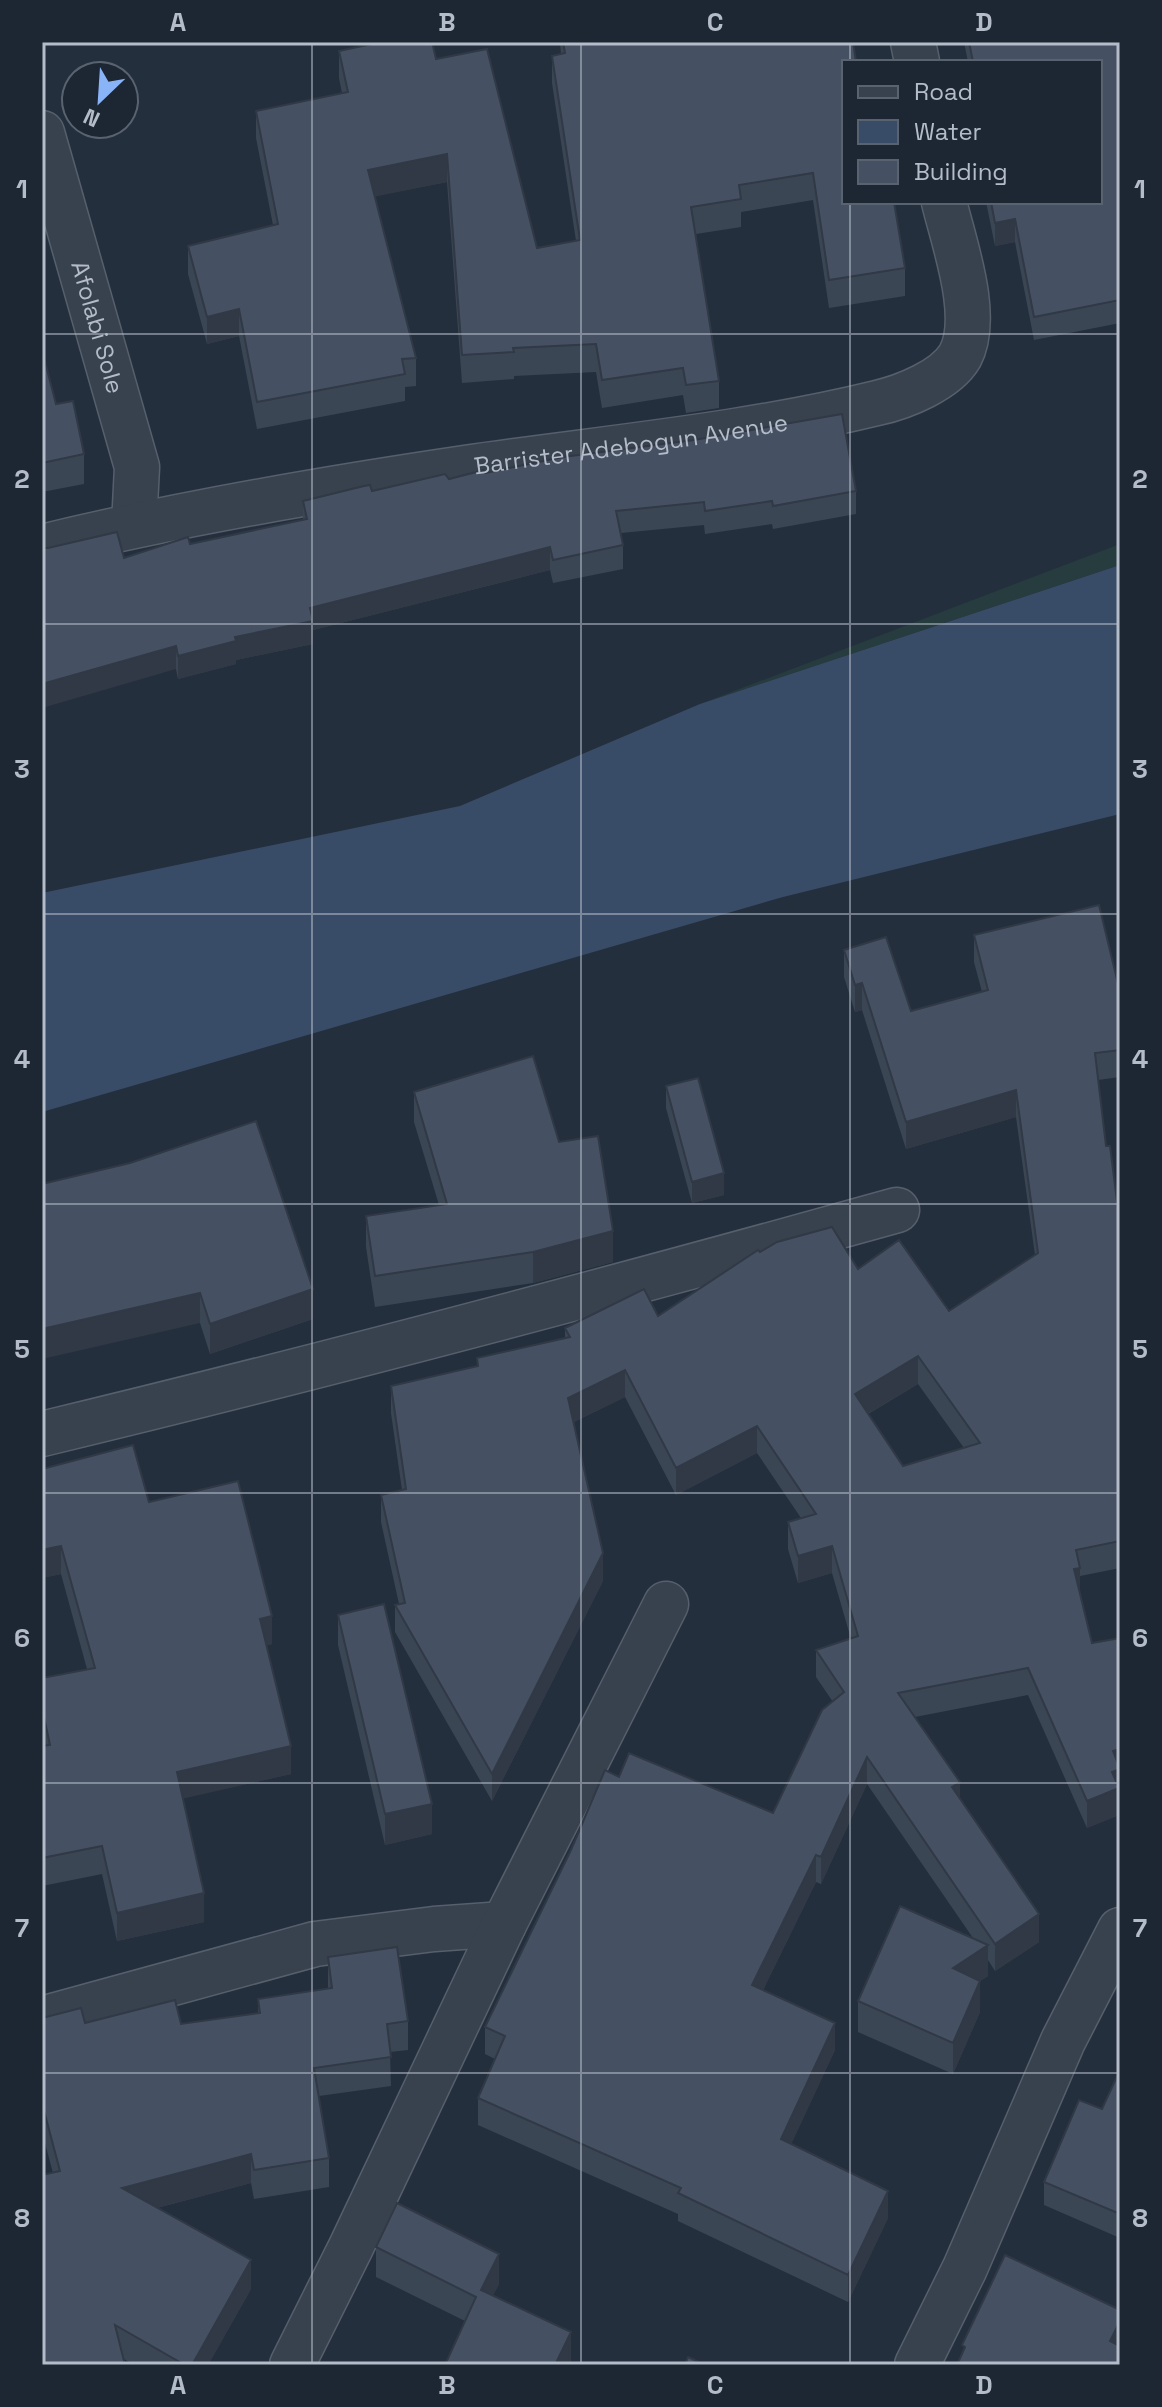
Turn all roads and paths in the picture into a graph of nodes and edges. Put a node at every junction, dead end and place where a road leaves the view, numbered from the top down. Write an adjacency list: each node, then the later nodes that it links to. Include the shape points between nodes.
1 (42, 133): 3 (street, Afolabi Sole, via 137,467)
2 (944, 204): 3 (street, Barrister Adebogun Avenue, via 966,294 968,331 959,356 945,372 880,403)
3 (134, 525): 4 (street, Barrister Adebogun Avenue)
4 (42, 547)
5 (897, 1210): 6 (street, via 544,1307)
6 (42, 1434)
7 (666, 1604): 8 (street)
8 (504, 1924): 10 (street, via 315,1944); 11 (street)
9 (1120, 1930): 12 (street, via 1063,2041)
10 (42, 2019)
11 (292, 2365)
12 (917, 2365)

